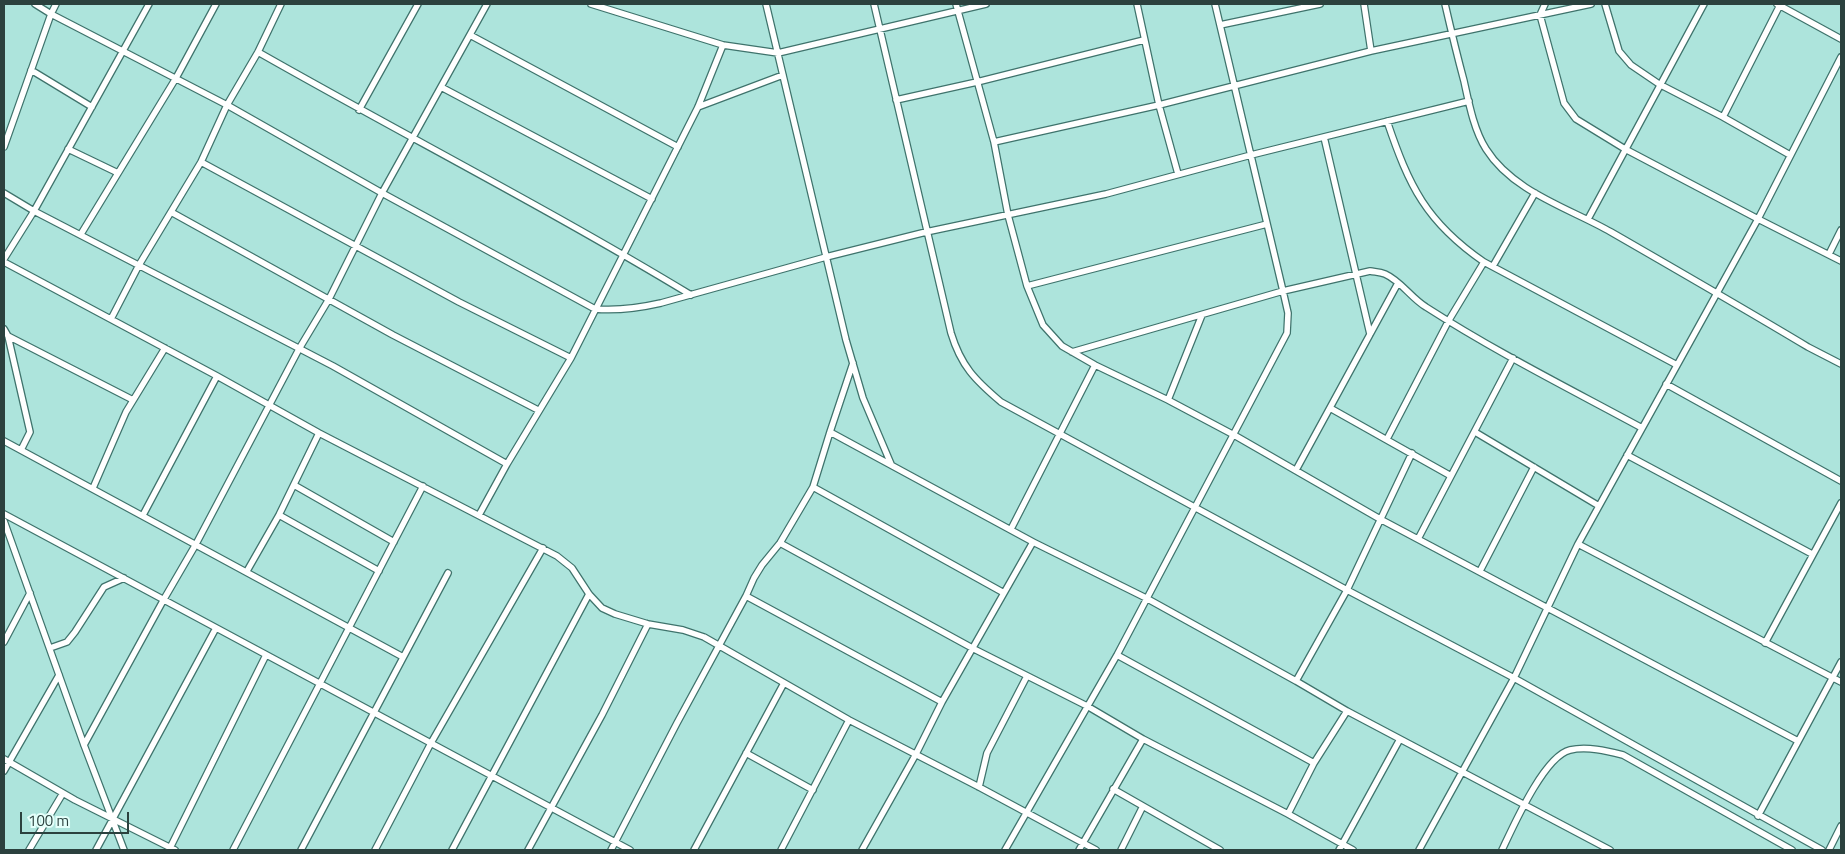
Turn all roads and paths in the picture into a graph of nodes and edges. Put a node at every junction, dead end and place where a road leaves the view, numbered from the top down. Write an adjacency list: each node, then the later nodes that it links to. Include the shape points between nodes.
1 (35, 4): 24 (street)
2 (56, 4): 24 (street)
3 (149, 4): 33 (street)
4 (216, 4): 40 (street)
5 (282, 4): 35 (street)
6 (418, 4): 51 (street)
7 (487, 4): 29 (street)
8 (591, 4): 32 (street)
9 (766, 4): 36 (street)
10 (874, 4): 27 (street)
11 (956, 4): 23 (street)
12 (986, 4): 23 (street)
13 (1137, 4): 31 (street)
14 (1215, 4): 26 (street)
15 (1320, 4): 26 (street)
16 (1364, 4): 34 (street)
17 (1445, 4): 28 (street)
18 (1545, 4): 25 (street)
19 (1591, 4): 25 (street)
20 (1605, 4): 42 (street, via 1615,43 1623,58)
21 (1704, 4): 42 (street)
22 (1778, 4): 30 (street); 52 (street)
23 (957, 11): 27 (street); 41 (street)
24 (51, 14): 33 (street); 38 (street)
25 (1540, 14): 28 (street); 60 (street, via 1564,103 1576,119)
26 (1220, 25): 43 (street)
27 (880, 28): 36 (street); 45 (street)
28 (1452, 33): 34 (street); 46 (street)
29 (470, 35): 44 (street); 58 (street)
30 (1841, 39)
31 (1144, 40): 41 (street); 48 (street)
32 (723, 45): 36 (street); 49 (street)
33 (124, 50): 40 (street); 50 (street)
34 (1371, 51): 43 (street)
35 (258, 52): 47 (street); 51 (street)
36 (778, 52): 39 (street)
37 (1841, 57): 62 (street)
38 (31, 70): 50 (street); 57 (street)
39 (783, 75): 49 (street); 82 (street)
40 (176, 78): 47 (street); 64 (street)
41 (977, 82): 45 (street); 56 (street)
42 (1659, 84): 52 (street); 60 (street)
43 (1234, 86): 48 (street); 61 (street)
44 (441, 87): 55 (street); 69 (street)
45 (896, 100): 77 (street)
46 (1469, 101): 53 (street); 68 (street, via 1477,130 1497,164)
47 (227, 105): 63 (street); 67 (street)
48 (1159, 105): 56 (street); 65 (street)
49 (698, 107): 58 (street)
50 (92, 108): 59 (street)
51 (359, 110): 55 (street)
52 (1723, 116): 62 (street)
53 (1387, 121): 54 (street); 85 (street, via 1405,170 1432,217 1462,247)
54 (1324, 137): 61 (street); 88 (street)
55 (412, 138): 67 (street); 80 (street)
56 (994, 142): 72 (street)
57 (4, 147)
58 (678, 147): 69 (street)
59 (68, 149): 64 (street); 70 (street)
60 (1625, 149): 73 (street); 74 (street)
61 (1251, 155): 65 (street); 75 (street)
62 (1790, 155): 74 (street)
63 (201, 162): 71 (street); 79 (street)
64 (118, 173): 78 (street)
65 (1178, 174): 72 (street, via 1106,194)
66 (4, 193): 70 (street)
67 (382, 193): 79 (street); 95 (street)
68 (1535, 193): 73 (street); 87 (street)
69 (652, 198): 80 (street)
70 (34, 211): 78 (street); 83 (street)
71 (171, 212): 86 (street); 94 (street)
72 (1008, 215): 77 (street); 90 (street)
73 (1588, 219): 92 (street)
74 (1758, 219): 81 (street); 92 (street)
75 (1267, 224): 90 (street); 91 (street)
76 (1841, 230): 81 (street)
77 (926, 232): 82 (street); 122 (street, via 951,333 963,364 1001,402)
78 (81, 234): 86 (street)
79 (356, 245): 94 (street); 105 (street, via 458,302)
80 (624, 254): 93 (street); 95 (street)
81 (1829, 254): 84 (street)
82 (826, 257): 93 (street); 107 (street)
83 (4, 261): 97 (street)
84 (1841, 261)
85 (1484, 262): 87 (street); 98 (street)
86 (138, 265): 97 (street); 103 (street)
87 (1493, 266): 108 (street)
88 (1355, 274): 89 (street, via 1370,271 1384,274); 91 (street); 100 (street)
89 (1398, 283): 98 (street, via 1425,307); 100 (street)
90 (1027, 286): 104 (street, via 1043,326)
91 (1283, 291): 96 (street); 123 (street, via 1288,313 1287,333)
92 (1717, 292): 108 (street); 109 (street)
93 (691, 295): 95 (street, via 638,309)
94 (329, 300): 103 (street); 117 (street)
95 (595, 309): 105 (street)
96 (1202, 314): 104 (street); 114 (street)
97 (110, 320): 102 (street)
98 (1448, 320): 106 (street); 124 (street)
99 (4, 329): 101 (street)
100 (1370, 334): 116 (street)
101 (8, 336): 113 (street); 126 (street, via 30,432)
102 (165, 348): 111 (street); 113 (street)
103 (299, 348): 115 (street); 129 (street)
104 (1072, 352): 110 (street)
105 (571, 358): 117 (street)
106 (1513, 358): 118 (street); 121 (street)
107 (853, 364): 120 (street); 130 (street, via 863,398)
108 (1677, 364): 112 (street)
109 (1841, 364)
110 (1095, 365): 114 (street); 122 (street)
111 (217, 376): 115 (street); 143 (street)
112 (1666, 384): 118 (street); 134 (street)
113 (133, 400): 138 (street)
114 (1168, 400): 123 (street)
115 (269, 404): 119 (street); 153 (street)
116 (1330, 408): 124 (street); 132 (street)
117 (538, 410): 129 (street)
118 (1642, 428): 128 (street)
119 (319, 432): 135 (street); 136 (street)
120 (830, 432): 130 (street); 137 (street)
121 (1475, 432): 131 (street); 133 (street)
122 (1060, 434): 141 (street); 149 (street)
123 (1234, 435): 132 (street); 141 (street)
124 (1387, 439): 127 (street)
125 (4, 441): 126 (street)
126 (20, 450): 138 (street)
127 (1412, 453): 133 (street); 146 (street)
128 (1627, 455): 140 (street); 157 (street)
129 (507, 464): 145 (street)
130 (891, 464): 149 (street)
131 (1534, 467): 140 (street); 160 (street)
132 (1296, 470): 146 (street)
133 (1451, 476): 150 (street)
134 (1841, 481)
135 (294, 485): 144 (street); 151 (street)
136 (423, 486): 145 (street); 151 (street)
137 (813, 487): 154 (street); 165 (street)
138 (93, 488): 143 (street)
139 (1841, 503): 157 (street)
140 (1599, 506): 155 (street)
141 (1196, 507): 163 (street); 168 (street)
142 (4, 514): 162 (street)
143 (143, 515): 153 (street)
144 (279, 515): 158 (street); 159 (street)
145 (479, 515): 156 (street)
146 (1380, 518): 150 (street); 163 (street)
147 (4, 521): 148 (street)
148 (5, 529): 164 (street)
149 (1011, 529): 152 (street)
150 (1418, 538): 160 (street)
151 (394, 542): 159 (street)
152 (1032, 542): 165 (street); 168 (street)
153 (196, 544): 158 (street); 169 (street)
154 (780, 544): 167 (street, via 762,565); 178 (street)
155 (1578, 544): 170 (street); 175 (street)
156 (543, 548): 166 (street, via 572,568); 199 (street)
157 (1812, 554): 175 (street)
158 (246, 571): 172 (street)
159 (379, 571): 172 (street)
160 (1480, 571): 170 (street)
161 (448, 573): 181 (street)
162 (124, 578): 169 (street); 177 (street, via 104,587 67,642)
163 (1347, 590): 185 (street); 187 (street)
164 (30, 593): 174 (street); 177 (street)
165 (1004, 593): 178 (street)
166 (589, 594): 171 (street, via 602,608); 207 (street)
167 (746, 596): 176 (street); 191 (street)
168 (1146, 598): 179 (street); 187 (street)
169 (164, 599): 173 (street); 200 (street)
170 (1548, 607): 185 (street); 198 (street)
171 (648, 624): 176 (street, via 695,633); 214 (street, via 602,716)
172 (350, 627): 181 (street); 190 (street)
173 (216, 628): 180 (street); 218 (street)
174 (4, 642)
175 (1765, 643): 186 (street)
176 (719, 646): 189 (street); 220 (street)
177 (50, 648): 183 (street)
178 (974, 649): 184 (street); 191 (street)
179 (1117, 655): 192 (street); 204 (street)
180 (266, 656): 190 (street); 223 (street)
181 (404, 657): 194 (street)
182 (1841, 662): 186 (street)
183 (59, 675): 200 (street); 203 (street)
184 (1027, 676): 192 (street); 208 (street, via 987,753)
185 (1514, 678): 206 (street); 217 (street)
186 (1833, 678): 188 (street); 198 (street)
187 (1296, 681): 193 (street)
188 (1841, 682)
189 (784, 683): 195 (street); 201 (street)
190 (320, 684): 194 (street); 227 (street)
191 (942, 702): 202 (street)
192 (1087, 706): 196 (street); 215 (street)
193 (1347, 711): 197 (street); 204 (street)
194 (374, 713): 199 (street); 228 (street)
195 (849, 720): 202 (street); 210 (street)
196 (1143, 739): 209 (street); 216 (street)
197 (1400, 739): 206 (street); 222 (street)
198 (1798, 741): 217 (street)
199 (431, 743): 207 (street); 229 (street)
200 (84, 745): 218 (street)
201 (746, 753): 210 (street); 234 (street)
202 (916, 754): 208 (street); 236 (street)
203 (6, 761): 205 (street); 211 (street)
204 (1314, 763): 216 (street)
205 (4, 771)
206 (1462, 772): 212 (street); 244 (street)
207 (491, 777): 214 (street); 230 (street)
208 (979, 787): 215 (street)
209 (1114, 789): 213 (street); 221 (street)
210 (813, 790): 235 (street)
211 (63, 793): 218 (street); 224 (street)
212 (1525, 805): 245 (street); 246 (street); 247 (street, via 1542,775 1568,750 1609,751 1624,755)
213 (1143, 806): 240 (street); 241 (street)
214 (550, 808): 220 (street); 231 (street)
215 (1026, 812): 221 (street); 237 (street)
216 (1288, 814): 222 (street)
217 (1758, 816): 248 (street)
218 (113, 818): 223 (street); 225 (street); 226 (street)
219 (1841, 826): 249 (street)
220 (615, 842): 232 (street); 233 (street)
221 (1084, 843): 238 (street); 239 (street)
222 (1342, 844): 242 (street); 243 (street)
223 (173, 849)
224 (29, 850)
225 (96, 850)
226 (124, 850)
227 (232, 850)
228 (300, 850)
229 (375, 850)
230 (452, 850)
231 (528, 850)
232 (611, 850)
233 (630, 850)
234 (694, 850)
235 (781, 850)
236 (862, 850)
237 (1004, 850)
238 (1080, 850)
239 (1096, 850)
240 (1121, 850)
241 (1220, 850)
242 (1339, 850)
243 (1354, 850)
244 (1419, 850)
245 (1502, 850)
246 (1610, 850)
247 (1792, 850)
248 (1822, 850)
249 (1828, 850)

